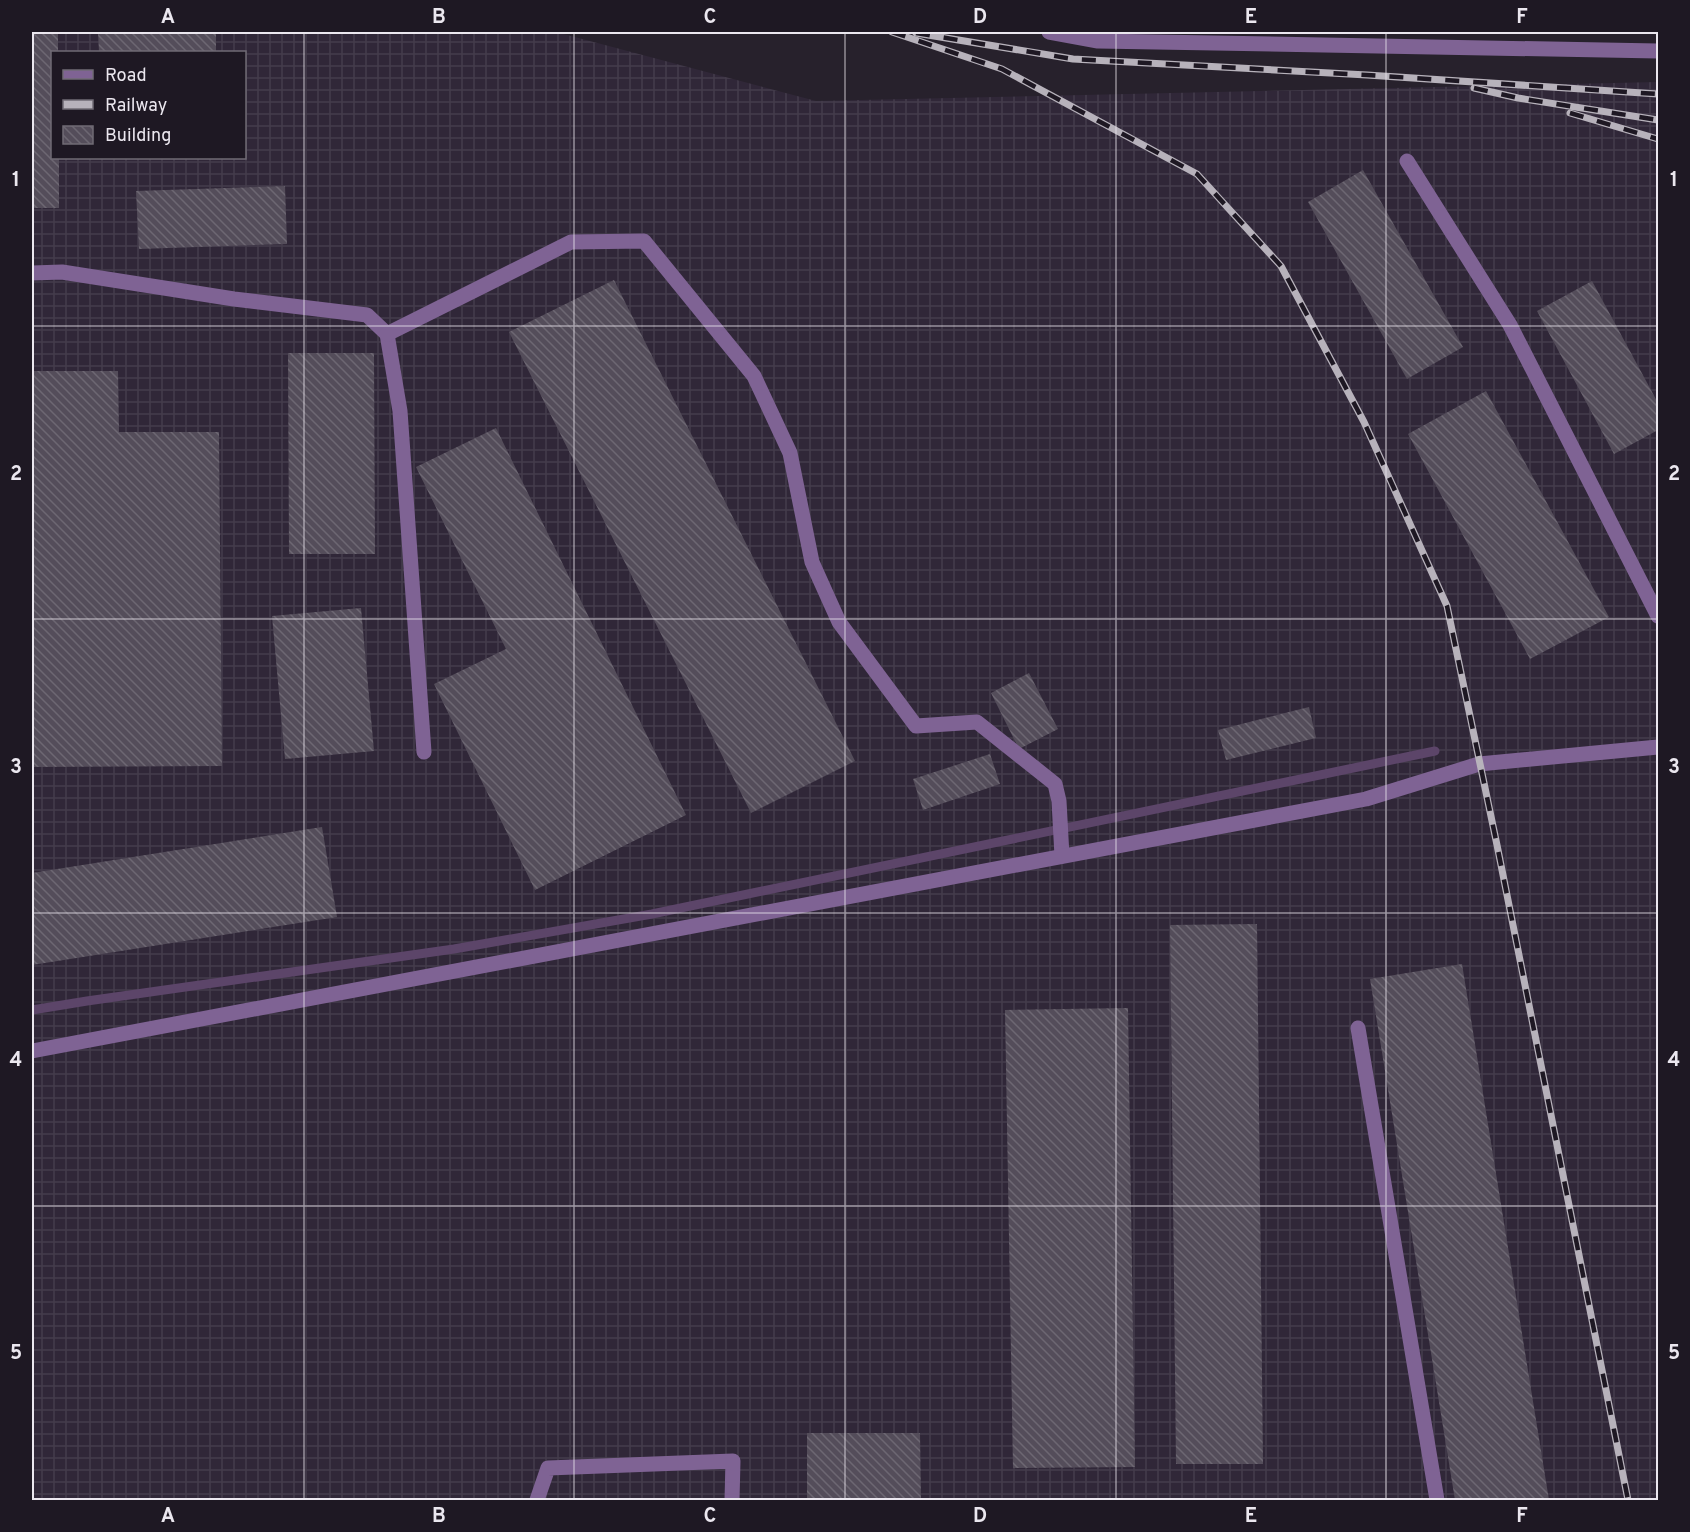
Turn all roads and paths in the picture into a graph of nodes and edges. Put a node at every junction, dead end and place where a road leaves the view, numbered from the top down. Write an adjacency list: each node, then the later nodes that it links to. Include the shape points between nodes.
1 (1049, 32): 2 (street)
2 (1097, 36): 3 (street)
3 (1659, 51)
4 (1407, 161): 7 (street, via 1509,325)
5 (32, 273): 6 (street, via 62,272 368,315)
6 (387, 334): 9 (street, via 400,411); 10 (street, via 571,242 644,241 754,376 790,453 812,562 839,622 916,726 977,722 1055,784)
7 (1659, 615)
8 (1659, 747): 10 (street, via 1479,764 1366,799)
9 (424, 752)
10 (1061, 848): 12 (street)
11 (1358, 1028): 15 (street)
12 (32, 1051)
13 (537, 1500): 14 (street, via 548,1468 734,1461)
14 (732, 1500)
15 (1437, 1500)

